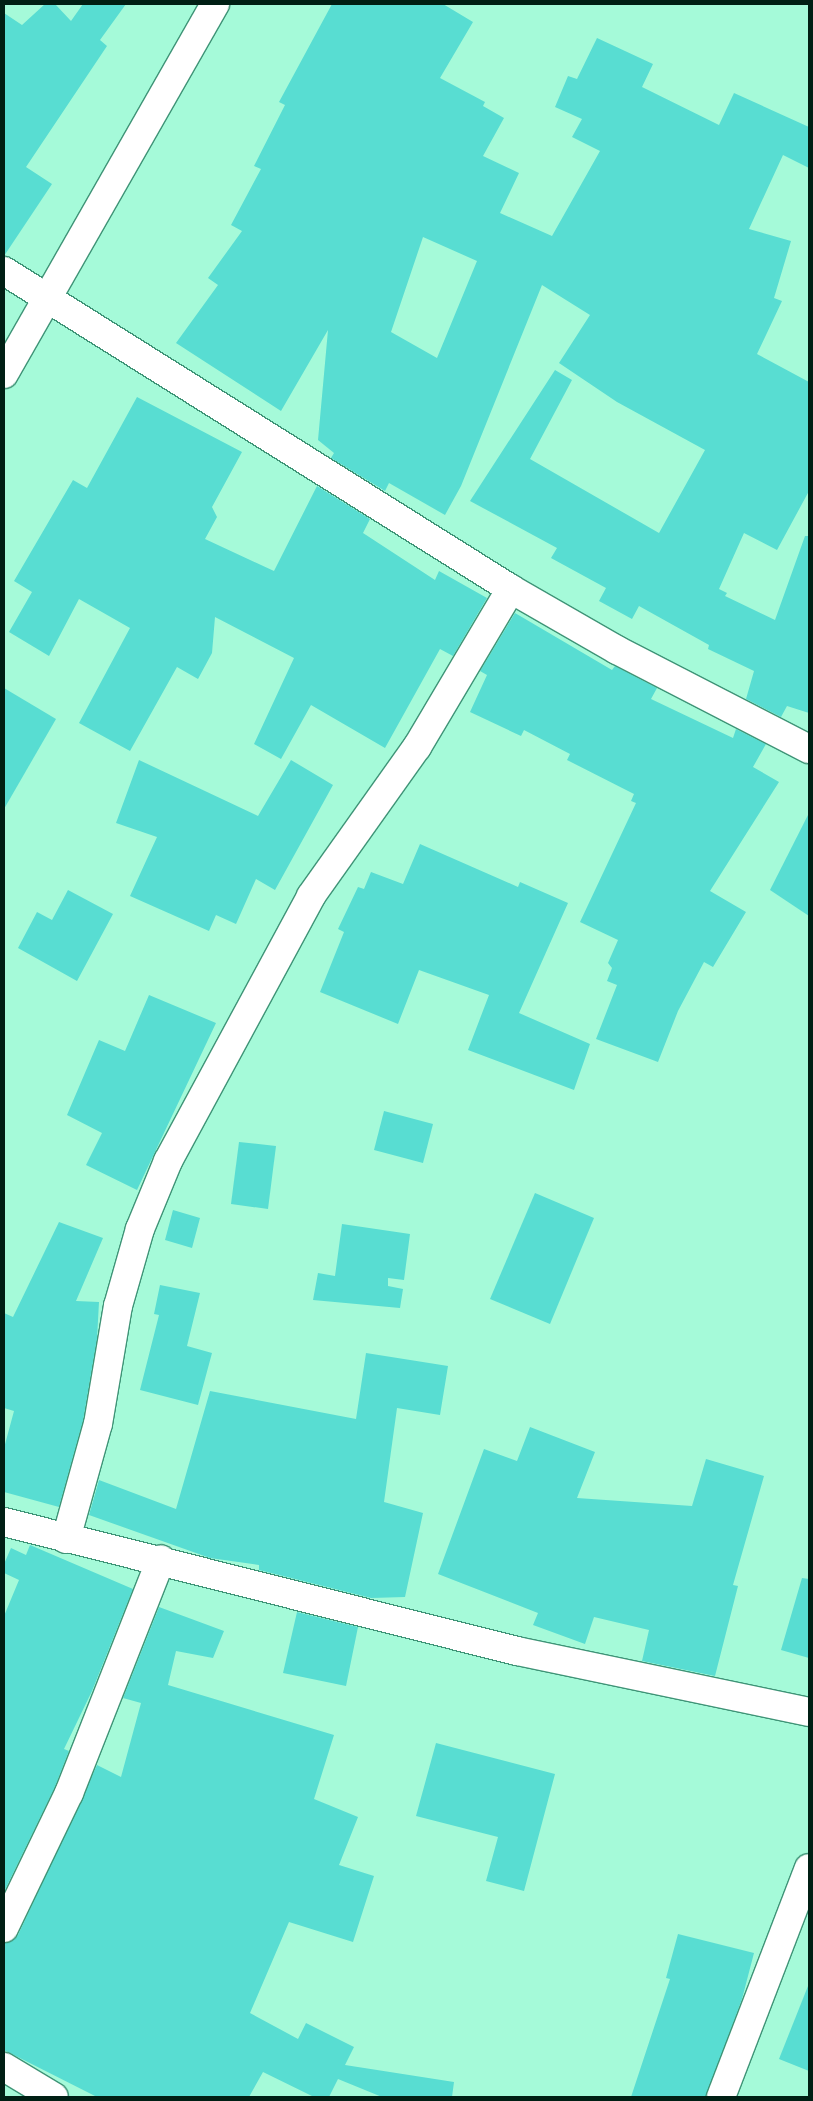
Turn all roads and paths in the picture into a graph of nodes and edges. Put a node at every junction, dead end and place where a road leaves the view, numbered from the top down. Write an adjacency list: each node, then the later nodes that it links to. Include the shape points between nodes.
1 (215, 4): 3 (street)
2 (4, 271): 3 (street)
3 (45, 298): 4 (street); 5 (street)
4 (4, 374)
5 (511, 589): 6 (street, via 618,650); 8 (street, via 417,747 311,896 168,1161 140,1230 118,1306 98,1424)
6 (809, 749)
7 (4, 1522): 8 (street)
8 (66, 1539): 9 (street)
9 (161, 1560): 10 (street, via 517,1652); 12 (street, via 69,1793)
10 (809, 1712)
11 (809, 1868): 15 (street)
12 (4, 1928)
13 (4, 2068): 14 (street)
14 (54, 2097)
15 (721, 2097)

